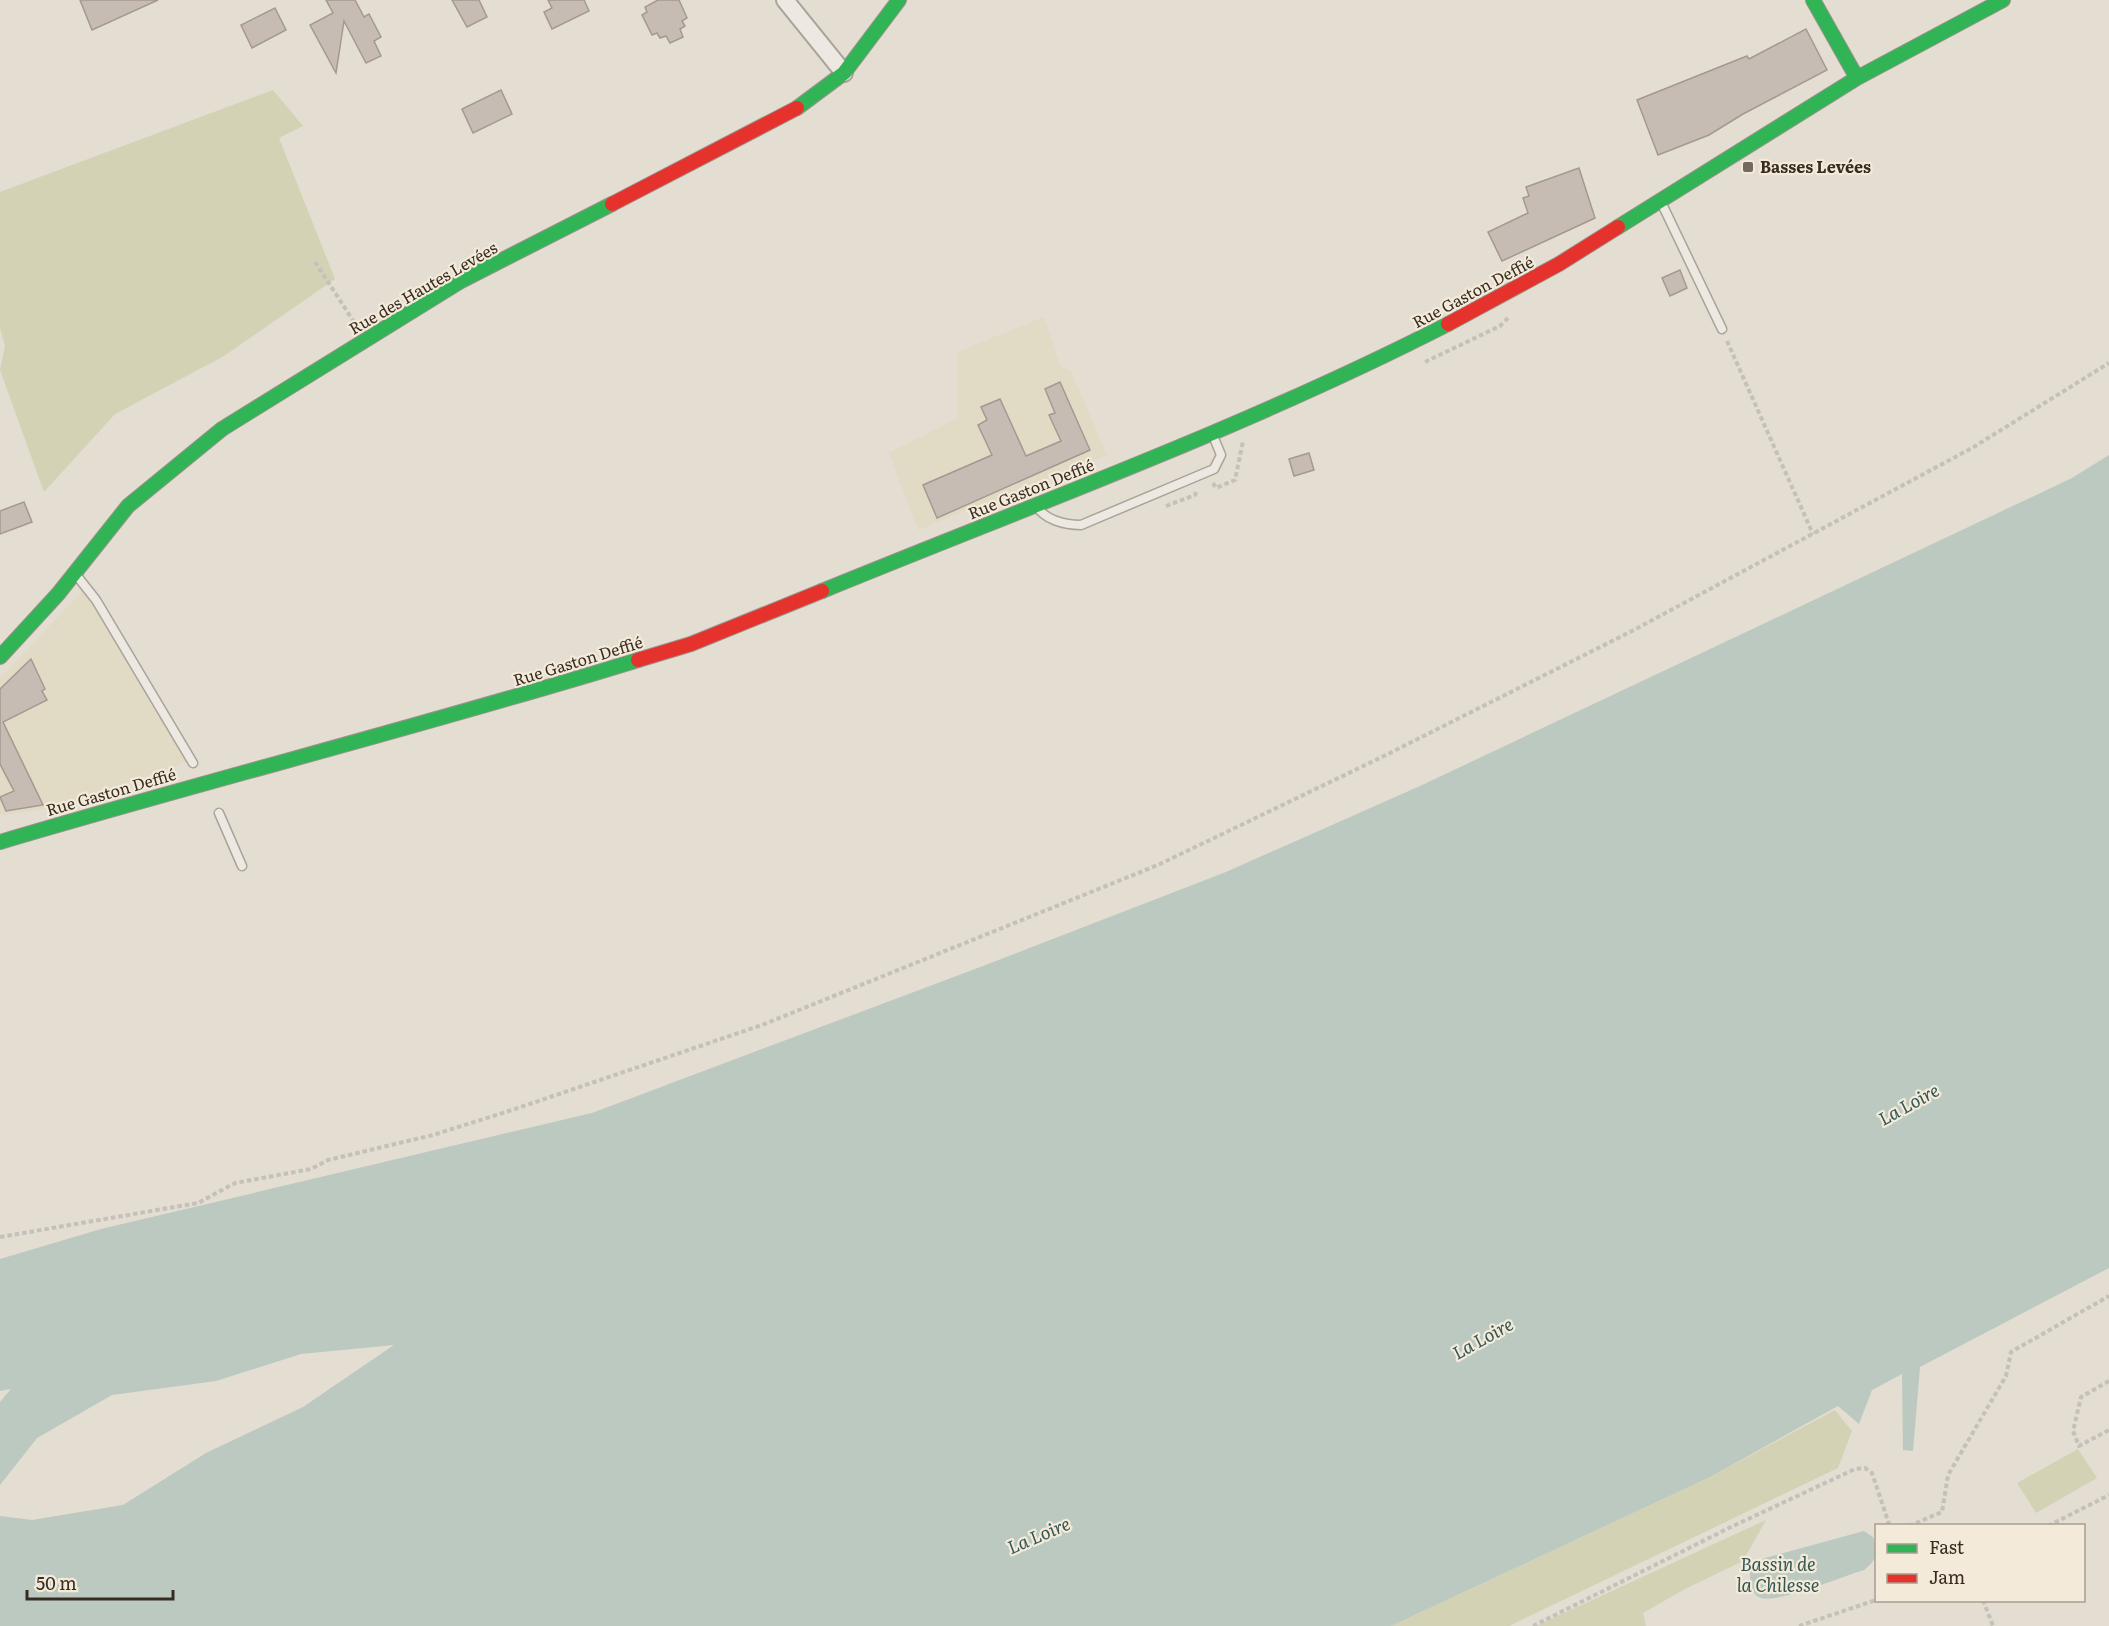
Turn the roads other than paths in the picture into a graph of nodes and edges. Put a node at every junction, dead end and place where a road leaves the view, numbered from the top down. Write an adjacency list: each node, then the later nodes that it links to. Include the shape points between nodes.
1 (785, 0): 5 (street)
2 (899, 0): 5 (main road, Rue des Hautes Levées)
3 (1814, 0): 6 (main road)
4 (2003, 0): 6 (main road, Rue Gaston Deffié)
5 (843, 73): 11 (main road, Rue des Hautes Levées, via 792,112 461,281 222,429 128,506)
6 (1857, 78): 7 (main road, Rue Gaston Deffié)
7 (1660, 201): 8 (lane); 9 (main road, Rue Gaston Deffié, via 1478,309 1370,364)
8 (1722, 329)
9 (1212, 432): 10 (main road, Rue Gaston Deffié); 10 (lane, via 1221,454 1214,469 1191,480 1081,525 1069,525 1041,514)
10 (1035, 505): 15 (main road, Rue Gaston Deffié, via 691,644 499,703 190,786)
11 (75, 573): 12 (main road, Rue des Hautes Levées); 13 (lane, via 96,600)
12 (0, 657)
13 (193, 764)
14 (219, 813): 16 (lane)
15 (0, 843)
16 (242, 866)

